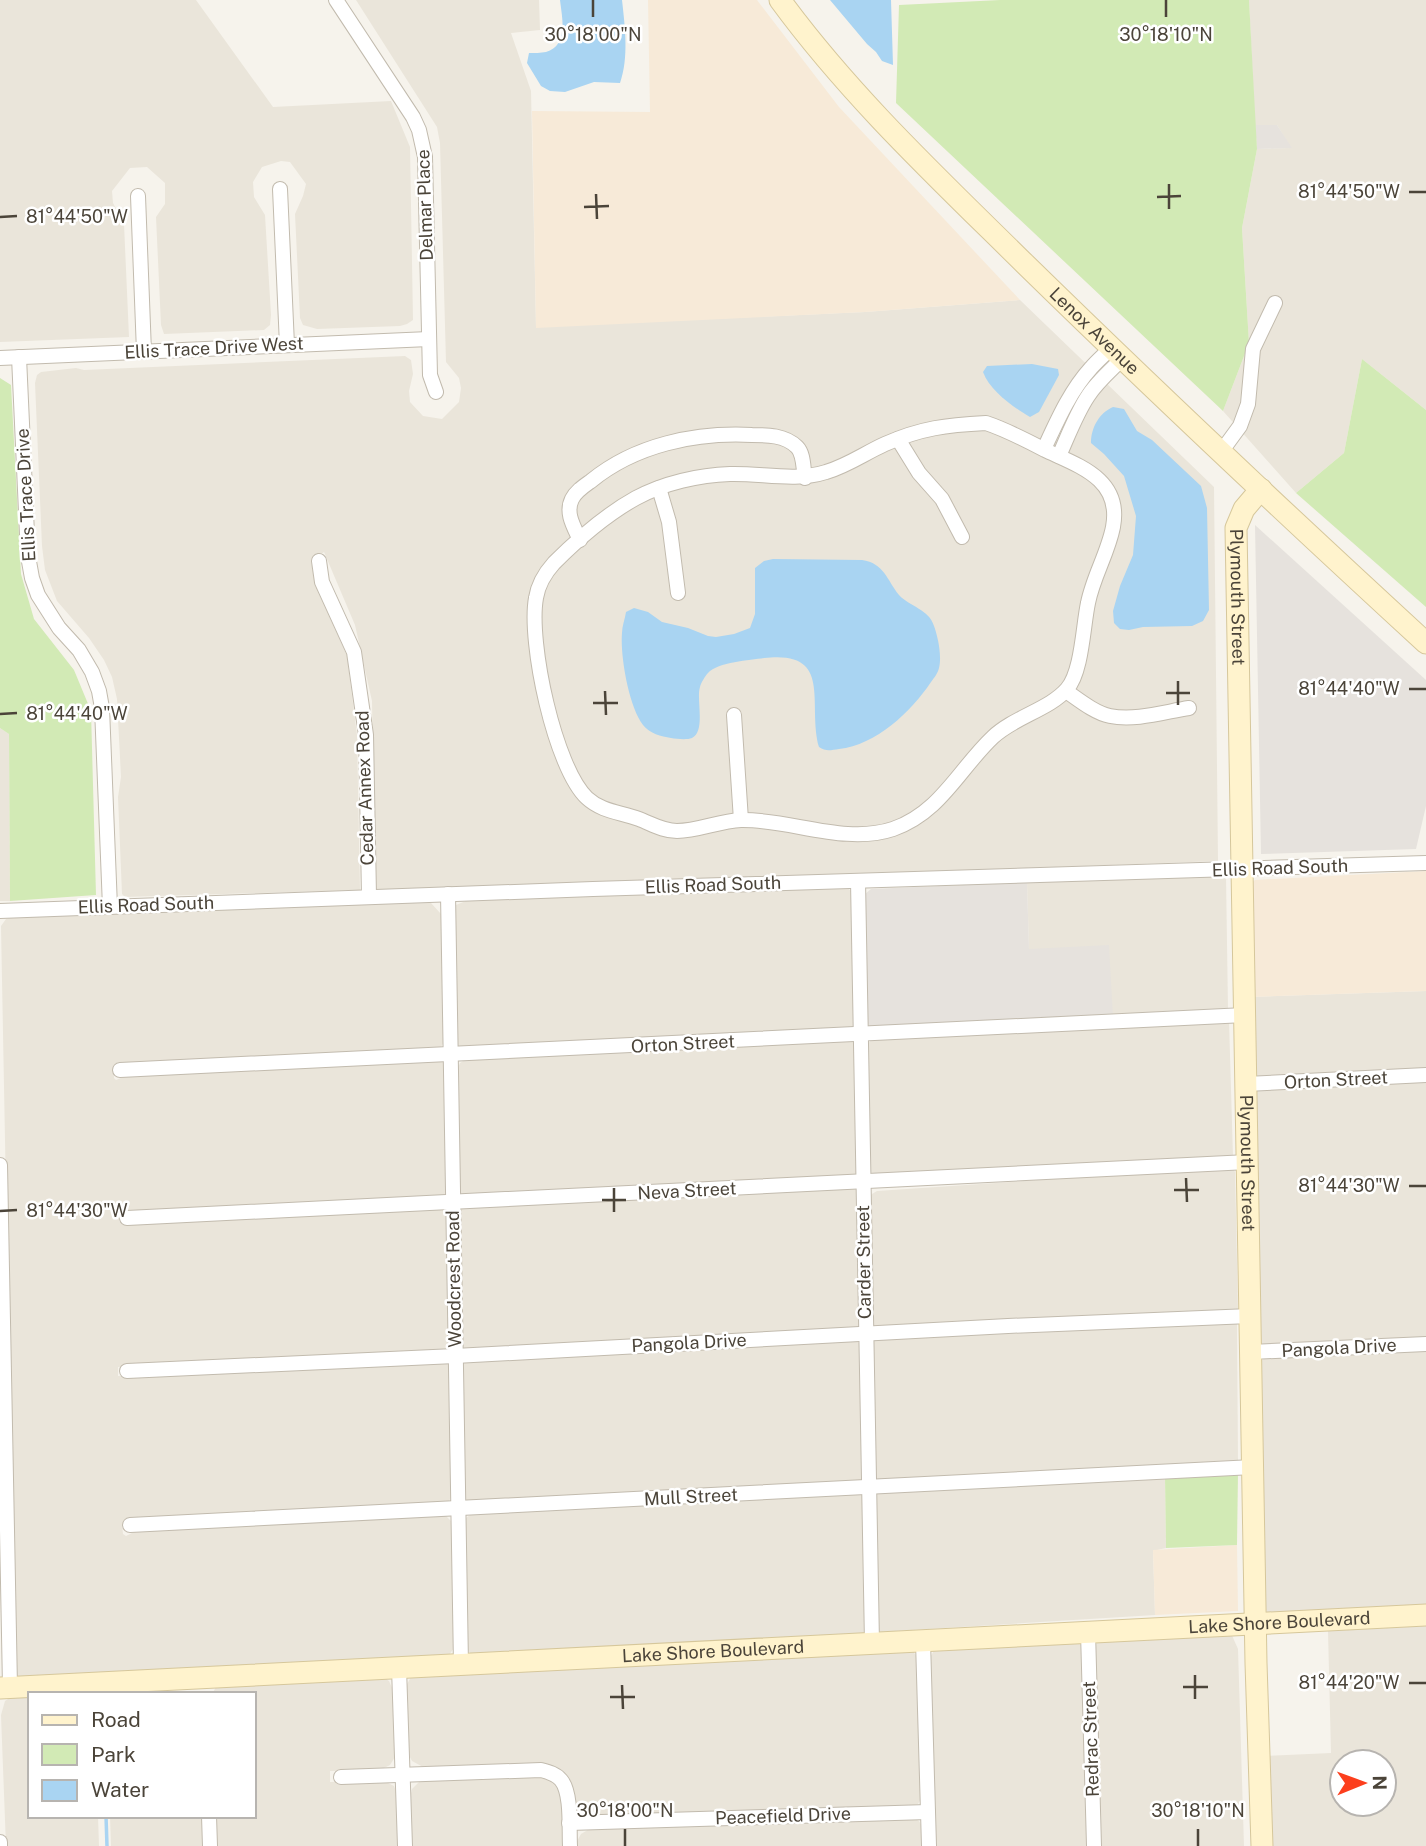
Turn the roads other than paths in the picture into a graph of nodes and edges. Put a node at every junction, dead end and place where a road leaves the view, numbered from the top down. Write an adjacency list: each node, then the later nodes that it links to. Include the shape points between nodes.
1 (336, 0): 6 (street, Delmar Place, via 413,117 423,144)
2 (780, 0): 9 (street, Lenox Avenue, via 873,110)
3 (280, 189): 7 (street)
4 (138, 196): 8 (street)
5 (1275, 303): 15 (street, via 1253,349 1248,404 1240,426)
6 (429, 339): 7 (street, Ellis Trace Drive West); 12 (street, Delmar Place, via 430,375)
7 (286, 345): 8 (street, Ellis Trace Drive West)
8 (144, 352): 10 (street, Ellis Trace Drive West)
9 (1117, 354): 14 (street, via 1091,368); 15 (street, Lenox Avenue); 16 (street, via 1088,396)
10 (19, 357): 11 (street, Ellis Trace Drive West); 34 (street, Ellis Trace Drive, via 27,556 38,595 92,672 102,708)
11 (0, 358)
12 (436, 392)
13 (898, 439): 14 (street, via 932,427 986,423); 17 (street); 20 (street, via 942,499)
14 (1044, 449): 16 (street)
15 (1221, 452): 19 (street, Lenox Avenue)
16 (1059, 456): 25 (street, via 1097,477 1107,489 1114,514 1091,588 1080,657)
17 (805, 478): 18 (street, via 732,474); 21 (street, via 802,454 780,437 713,435 659,445 605,469 578,491 569,509)
18 (659, 488): 21 (street, via 636,498); 23 (street, via 669,522)
19 (1261, 489): 24 (street, Lenox Avenue); 30 (street, Plymouth Street, via 1244,509 1236,528)
20 (962, 537)
21 (580, 540): 28 (street, via 550,567 540,584 534,622 545,699 574,781 586,798 600,807 662,829 680,831)
22 (319, 561): 33 (street, Cedar Annex Road, via 322,582 354,652 366,735)
23 (678, 593)
24 (1426, 643)
25 (1066, 691): 26 (street, via 1109,716); 28 (street, via 996,734 935,804 891,829 844,833)
26 (1189, 708)
27 (734, 715): 28 (street)
28 (741, 820)
29 (1426, 863): 30 (street, Ellis Road South)
30 (1242, 869): 31 (street, Ellis Road South); 36 (street, Plymouth Street)
31 (858, 881): 32 (street, Ellis Road South); 37 (street, Carder Street)
32 (448, 894): 33 (street, Ellis Road South); 38 (street, Woodcrest Road)
33 (369, 897): 34 (street, Ellis Road South)
34 (110, 906): 35 (street, Ellis Road South)
35 (0, 911)
36 (1245, 1015): 37 (street, Orton Street); 41 (street, Plymouth Street)
37 (861, 1035): 38 (street, Orton Street); 44 (street, Carder Street)
38 (450, 1055): 39 (street, Orton Street); 45 (street, Woodcrest Road)
39 (120, 1070)
40 (1426, 1075): 41 (street, Orton Street)
41 (1246, 1084): 42 (street, Plymouth Street)
42 (1248, 1162): 44 (street, Neva Street); 47 (street, Plymouth Street)
43 (0, 1165): 65 (street)
44 (863, 1182): 45 (street, Neva Street); 48 (street, Carder Street)
45 (453, 1203): 46 (street, Neva Street); 51 (street, Woodcrest Road)
46 (127, 1217)
47 (1251, 1316): 48 (street, Pangola Drive); 50 (street, Plymouth Street)
48 (866, 1334): 51 (street, Pangola Drive); 54 (street, Carder Street)
49 (1426, 1344): 50 (street, Pangola Drive)
50 (1251, 1352): 53 (street, Plymouth Street)
51 (455, 1356): 52 (street, Pangola Drive); 55 (street, Woodcrest Road)
52 (127, 1371)
53 (1252, 1467): 54 (street, Mull Street); 58 (street, Plymouth Street)
54 (869, 1487): 55 (street, Mull Street); 61 (street, Carder Street)
55 (458, 1510): 56 (street, Mull Street); 62 (street, Woodcrest Road)
56 (130, 1525)
57 (1426, 1615): 58 (street, Lake Shore Boulevard)
58 (1255, 1623): 59 (street, Lake Shore Boulevard); 76 (street, Plymouth Street)
59 (1088, 1632): 60 (street, Lake Shore Boulevard); 75 (street, Redrac Street)
60 (923, 1641): 61 (street, Lake Shore Boulevard); 68 (street)
61 (872, 1643): 62 (street, Lake Shore Boulevard)
62 (461, 1665): 63 (street, Lake Shore Boulevard)
63 (399, 1668): 64 (street, Lake Shore Boulevard); 66 (street)
64 (205, 1686): 65 (street, Lake Shore Boulevard)
65 (5, 1688)
66 (402, 1774): 67 (street); 70 (street, via 551,1772 565,1786); 72 (street)
67 (341, 1777)
68 (928, 1812): 70 (street, Peacefield Drive); 74 (street)
69 (209, 1818): 71 (street)
70 (569, 1823): 73 (street)
71 (210, 1846)
72 (405, 1846)
73 (570, 1846)
74 (929, 1846)
75 (1094, 1846)
76 (1262, 1846)

